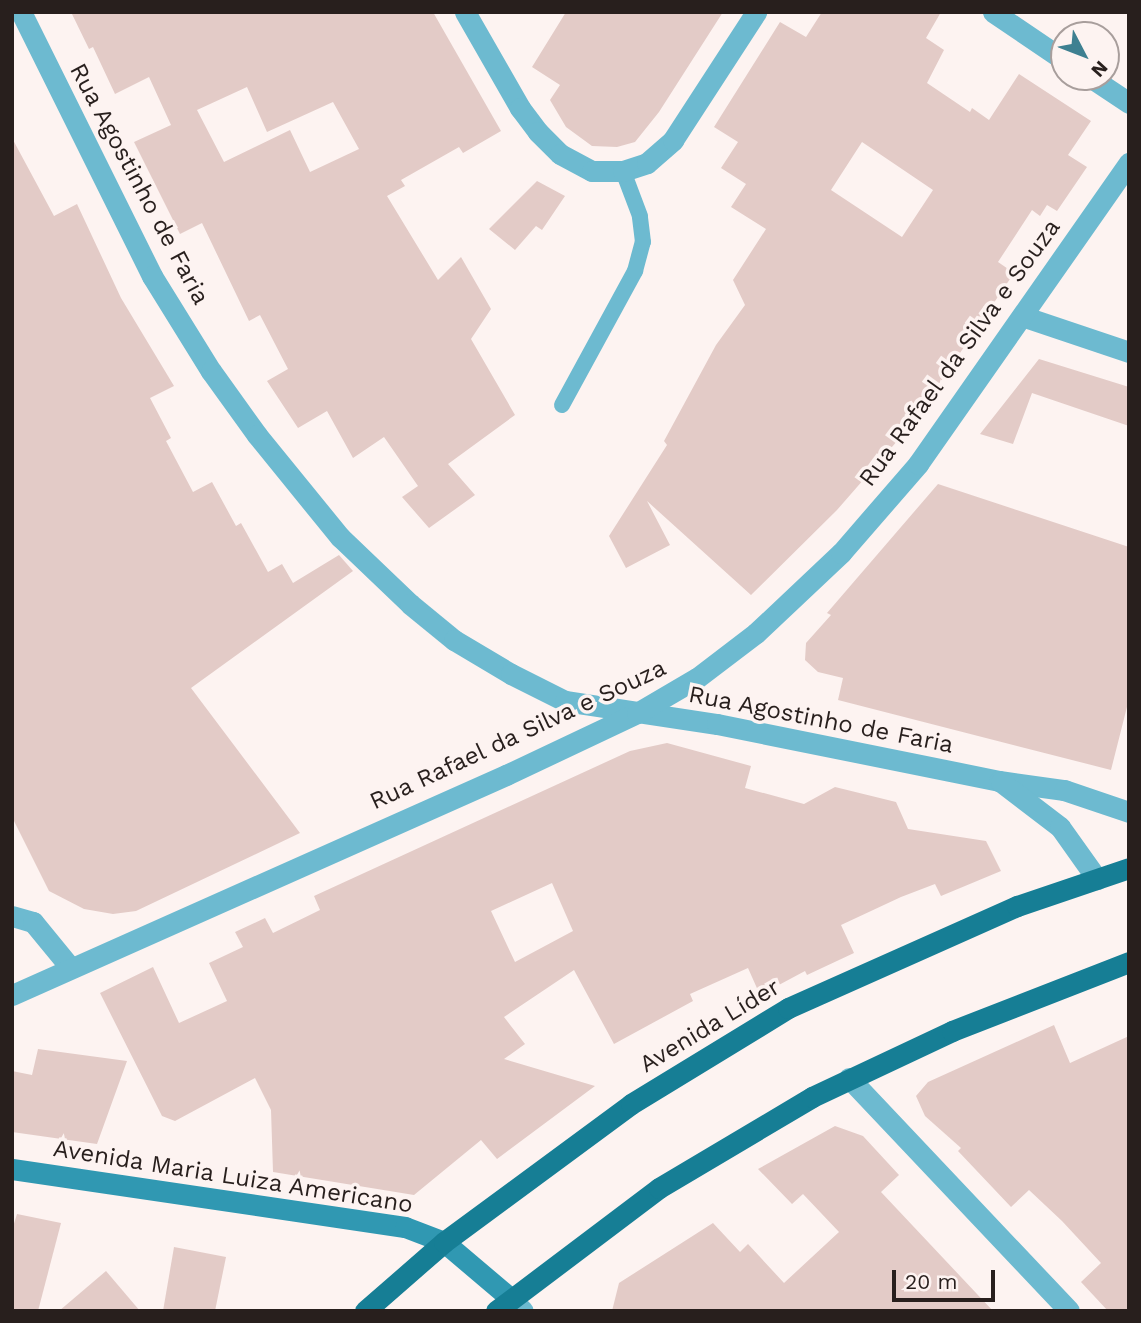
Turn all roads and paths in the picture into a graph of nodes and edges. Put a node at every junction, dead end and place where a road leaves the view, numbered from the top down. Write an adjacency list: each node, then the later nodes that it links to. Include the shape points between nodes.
1 (21, 12): 13 (street, Rua Agostinho de Faria, via 152,276 257,435 340,537 454,640 510,674 565,701)
2 (465, 12): 9 (street, via 538,132 560,153 592,171)
3 (756, 12): 9 (street, via 673,140 647,163)
4 (993, 12): 5 (street)
5 (1050, 51)
6 (1111, 91): 7 (street)
7 (1129, 103)
8 (1129, 163): 10 (street, Rua Rafael da Silva e Souza)
9 (623, 171): 12 (lane, via 640,216 643,242 635,271)
10 (1022, 316): 11 (street); 13 (street, Rua Rafael da Silva e Souza, via 918,464 841,553 756,634 697,678)
11 (1129, 352)
12 (562, 405)
13 (637, 713): 14 (street, Rua Agostinho de Faria, via 717,724); 20 (street, Rua Rafael da Silva e Souza)
14 (999, 781): 15 (street, Rua Agostinho de Faria, via 1063,790); 17 (street, Rua Agostinho de Faria, via 1060,827)
15 (1129, 812)
16 (1129, 868): 17 (main road, Avenida Líder)
17 (1097, 880): 24 (main road, Avenida Líder, via 1017,906 789,1008 631,1104)
18 (14, 912): 20 (street, via 44,932)
19 (1129, 962): 22 (main road)
20 (70, 967): 21 (street, Rua Rafael da Silva e Souza)
21 (12, 995)
22 (849, 1078): 25 (main road, via 659,1188); 27 (street)
23 (12, 1169): 24 (main road, Avenida Maria Luiza Americano, via 405,1227)
24 (444, 1242): 25 (main road, Avenida Maria Luiza Americano); 26 (main road, Avenida Líder)
25 (510, 1306)
26 (365, 1311)
27 (1069, 1311)

